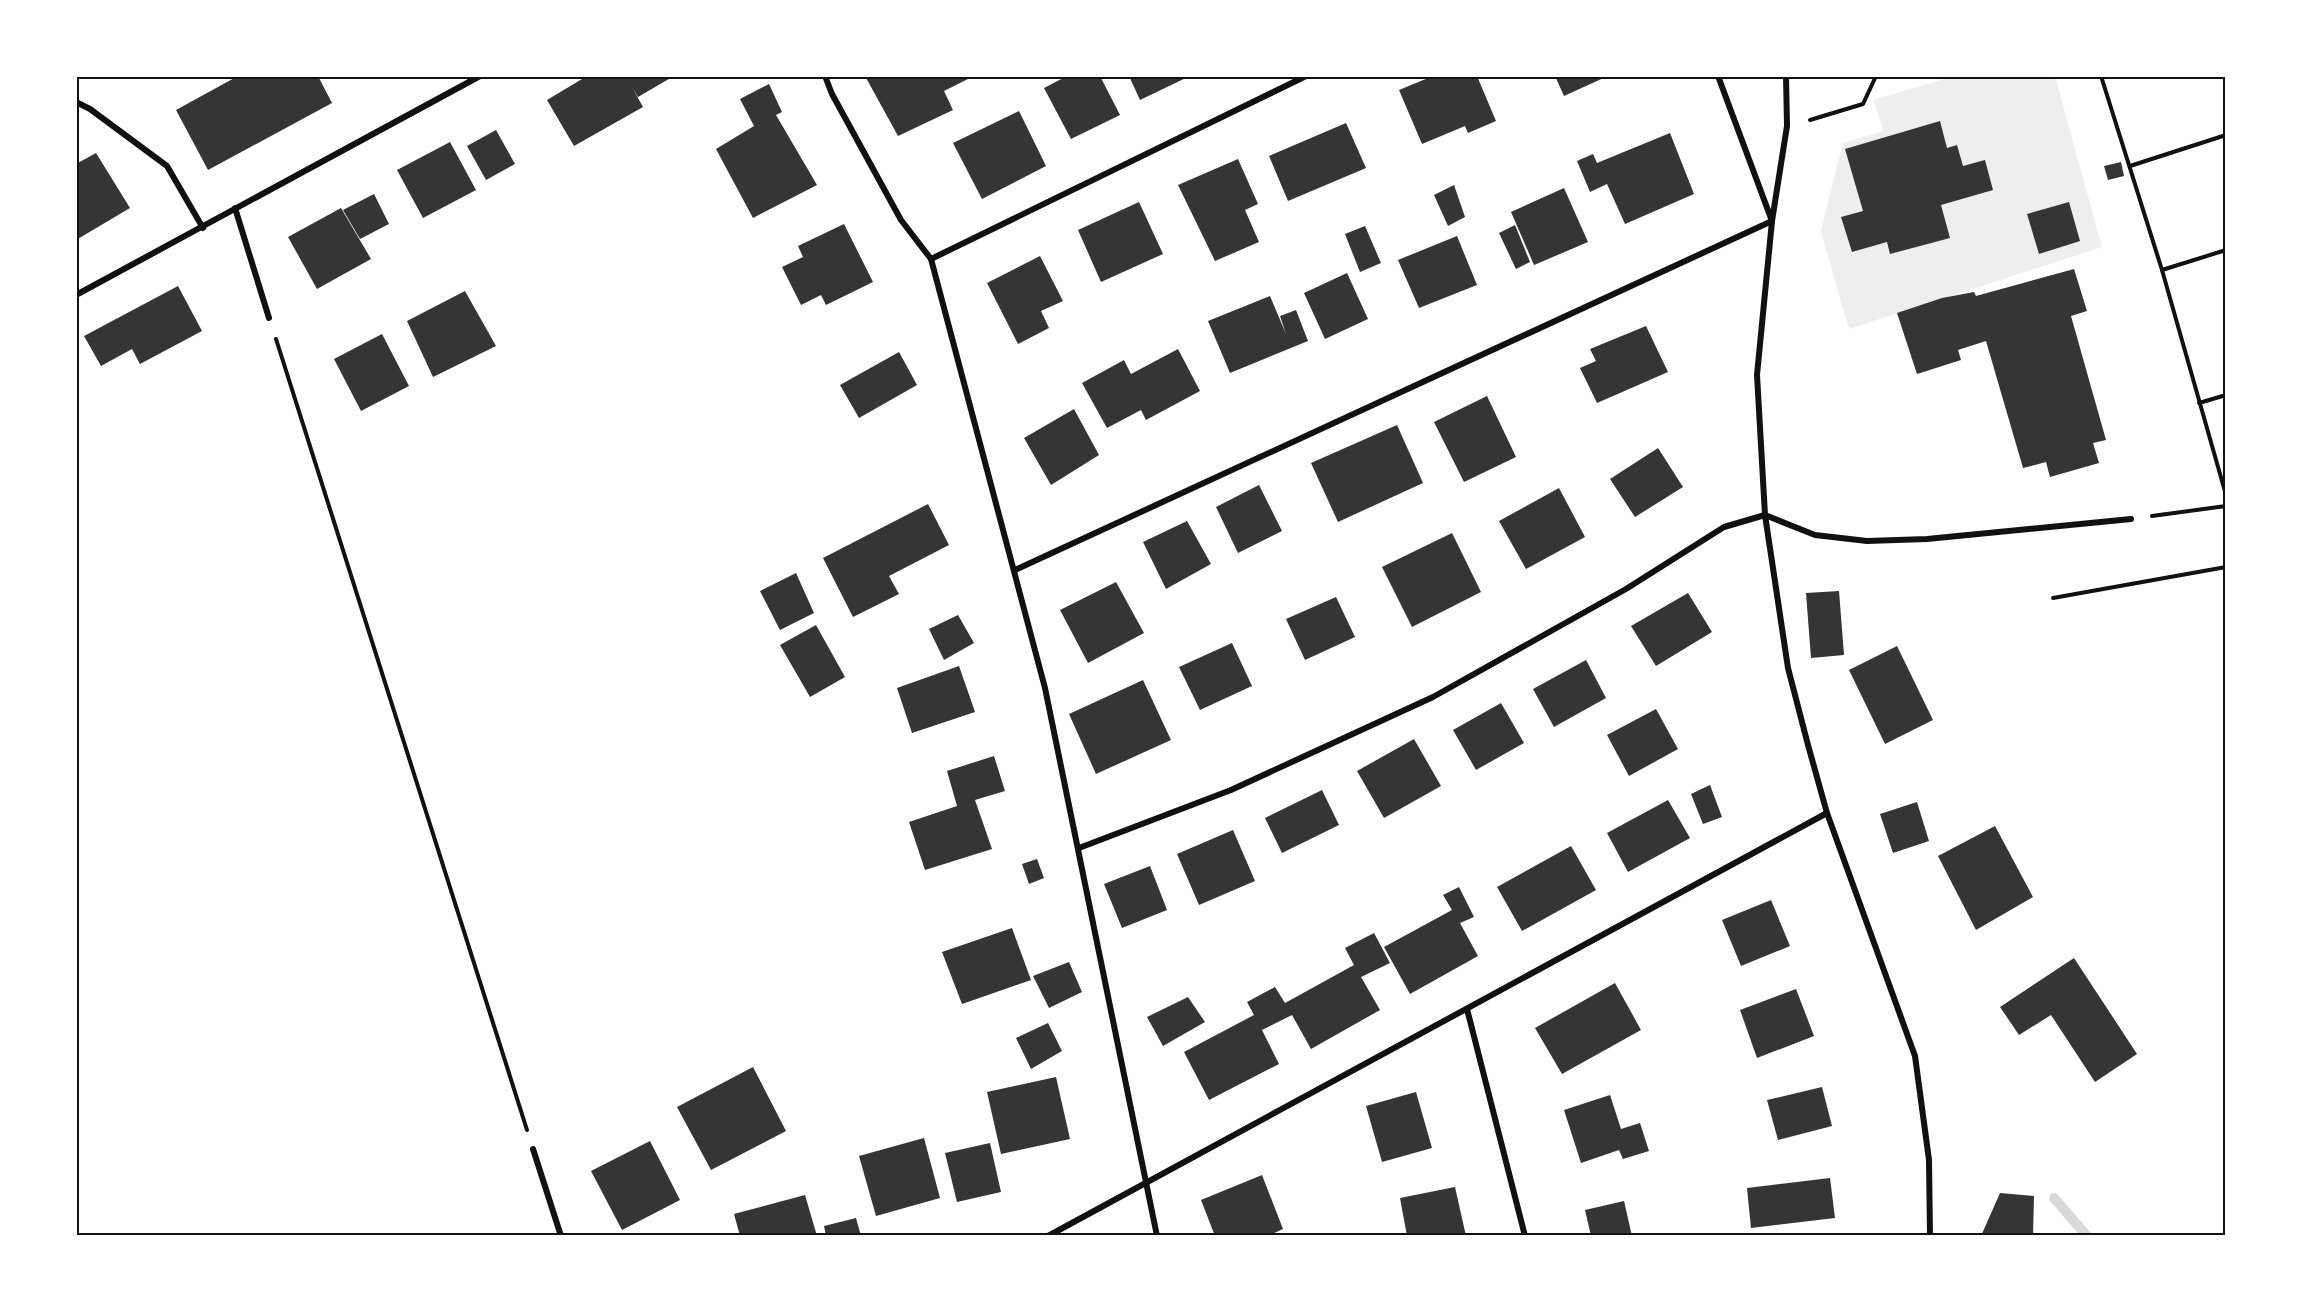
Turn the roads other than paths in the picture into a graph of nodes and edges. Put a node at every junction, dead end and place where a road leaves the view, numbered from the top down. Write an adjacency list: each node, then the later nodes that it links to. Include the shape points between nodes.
1 (480, 76): 7 (street)
2 (825, 76): 10 (street, via 901,220)
3 (1306, 76): 10 (street)
4 (1718, 76): 8 (street)
5 (1786, 76): 8 (street, via 1787,126)
6 (76, 102): 9 (street, via 166,166)
7 (235, 208): 9 (street); 12 (street)
8 (1772, 221): 13 (street, via 1757,375); 15 (street)
9 (203, 228): 11 (street)
10 (931, 259): 15 (street)
11 (76, 295)
12 (269, 318)
13 (1765, 515): 14 (street, via 1815,536 1867,541); 16 (street, via 1788,668); 17 (street, via 1724,527 1626,589 1433,697 1231,790)
14 (2131, 519)
15 (1015, 570): 17 (street)
16 (1827, 813): 18 (street); 25 (street, via 1915,1056 1929,1161)
17 (1079, 848): 20 (street)
18 (1467, 1009): 20 (street); 24 (street)
19 (533, 1149): 21 (street)
20 (1145, 1185): 22 (street); 23 (street)
21 (561, 1236)
22 (1048, 1236)
23 (1157, 1236)
24 (1525, 1236)
25 (1930, 1236)

